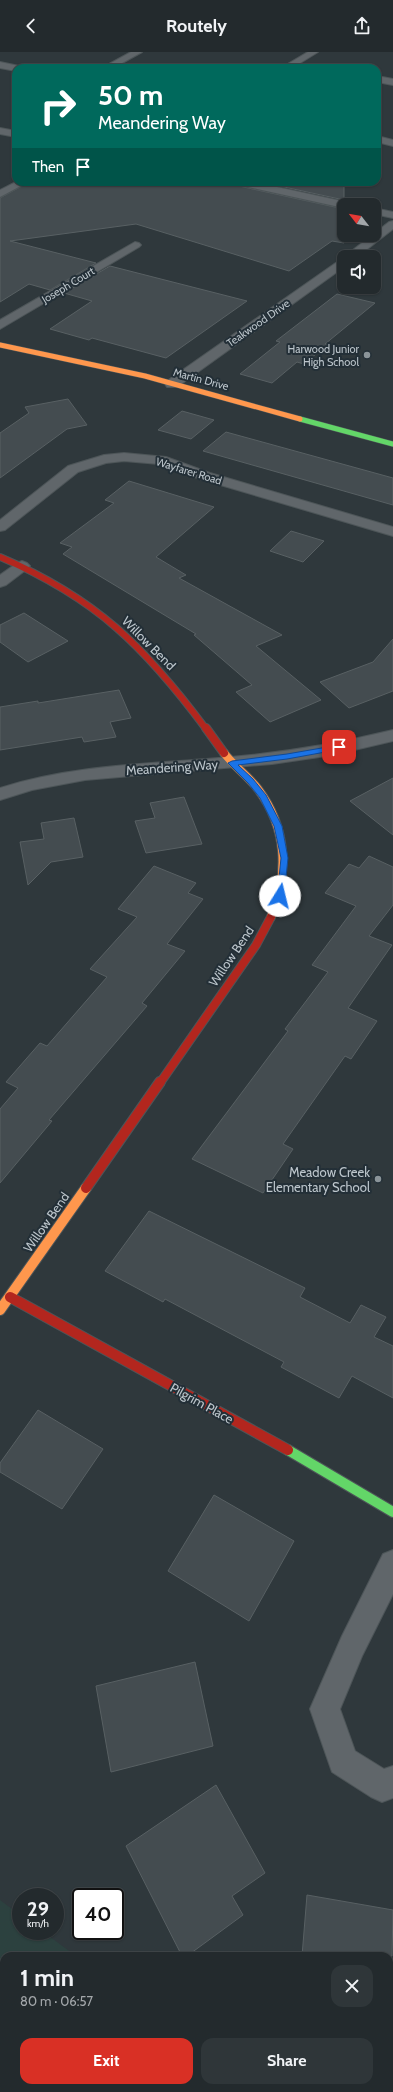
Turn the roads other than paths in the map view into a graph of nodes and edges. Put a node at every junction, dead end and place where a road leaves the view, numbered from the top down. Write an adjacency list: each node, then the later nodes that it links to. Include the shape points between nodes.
1 (138, 52): 3 (street)
2 (314, 52): 4 (street)
3 (114, 64)
4 (293, 64)
5 (0, 65): 6 (street)
6 (12, 67)
7 (381, 80): 8 (street)
8 (393, 82)
9 (0, 131): 10 (street)
10 (12, 133)
11 (381, 140): 12 (street)
12 (393, 143)
13 (15, 186): 15 (street)
14 (258, 186): 16 (street)
15 (0, 194)
16 (337, 203)
17 (381, 212): 18 (street)
18 (393, 215)
19 (393, 224): 21 (street)
20 (135, 245): 23 (street, Joseph Court)
21 (359, 250)
22 (337, 267): 25 (street, Teakwood Drive)
23 (0, 325)
24 (0, 345): 25 (street, Martin Drive)
25 (172, 384): 26 (street, Martin Drive)
26 (393, 444)
27 (0, 527): 28 (street, Wayfarer Road, via 73,469 104,459 124,457 161,460 204,476)
28 (393, 532)
29 (0, 557): 30 (street, Willow Bend)
30 (22, 566): 31 (street); 33 (street, Willow Bend, via 87,605 132,641 163,674)
31 (0, 582)
32 (393, 735): 33 (street, Meandering Way, via 287,757)
33 (232, 763): 34 (street, Meandering Way, via 79,774 26,785); 35 (street, Willow Bend, via 263,797 278,826 285,868 280,896 271,920)
34 (0, 794)
35 (10, 1297): 36 (street, Willow Bend); 37 (street, Pilgrim Place, via 317,1466)
36 (0, 1310)
37 (393, 1512)
38 (393, 1564): 39 (street, via 352,1646 325,1709 343,1761 382,1786)
39 (393, 1782)

